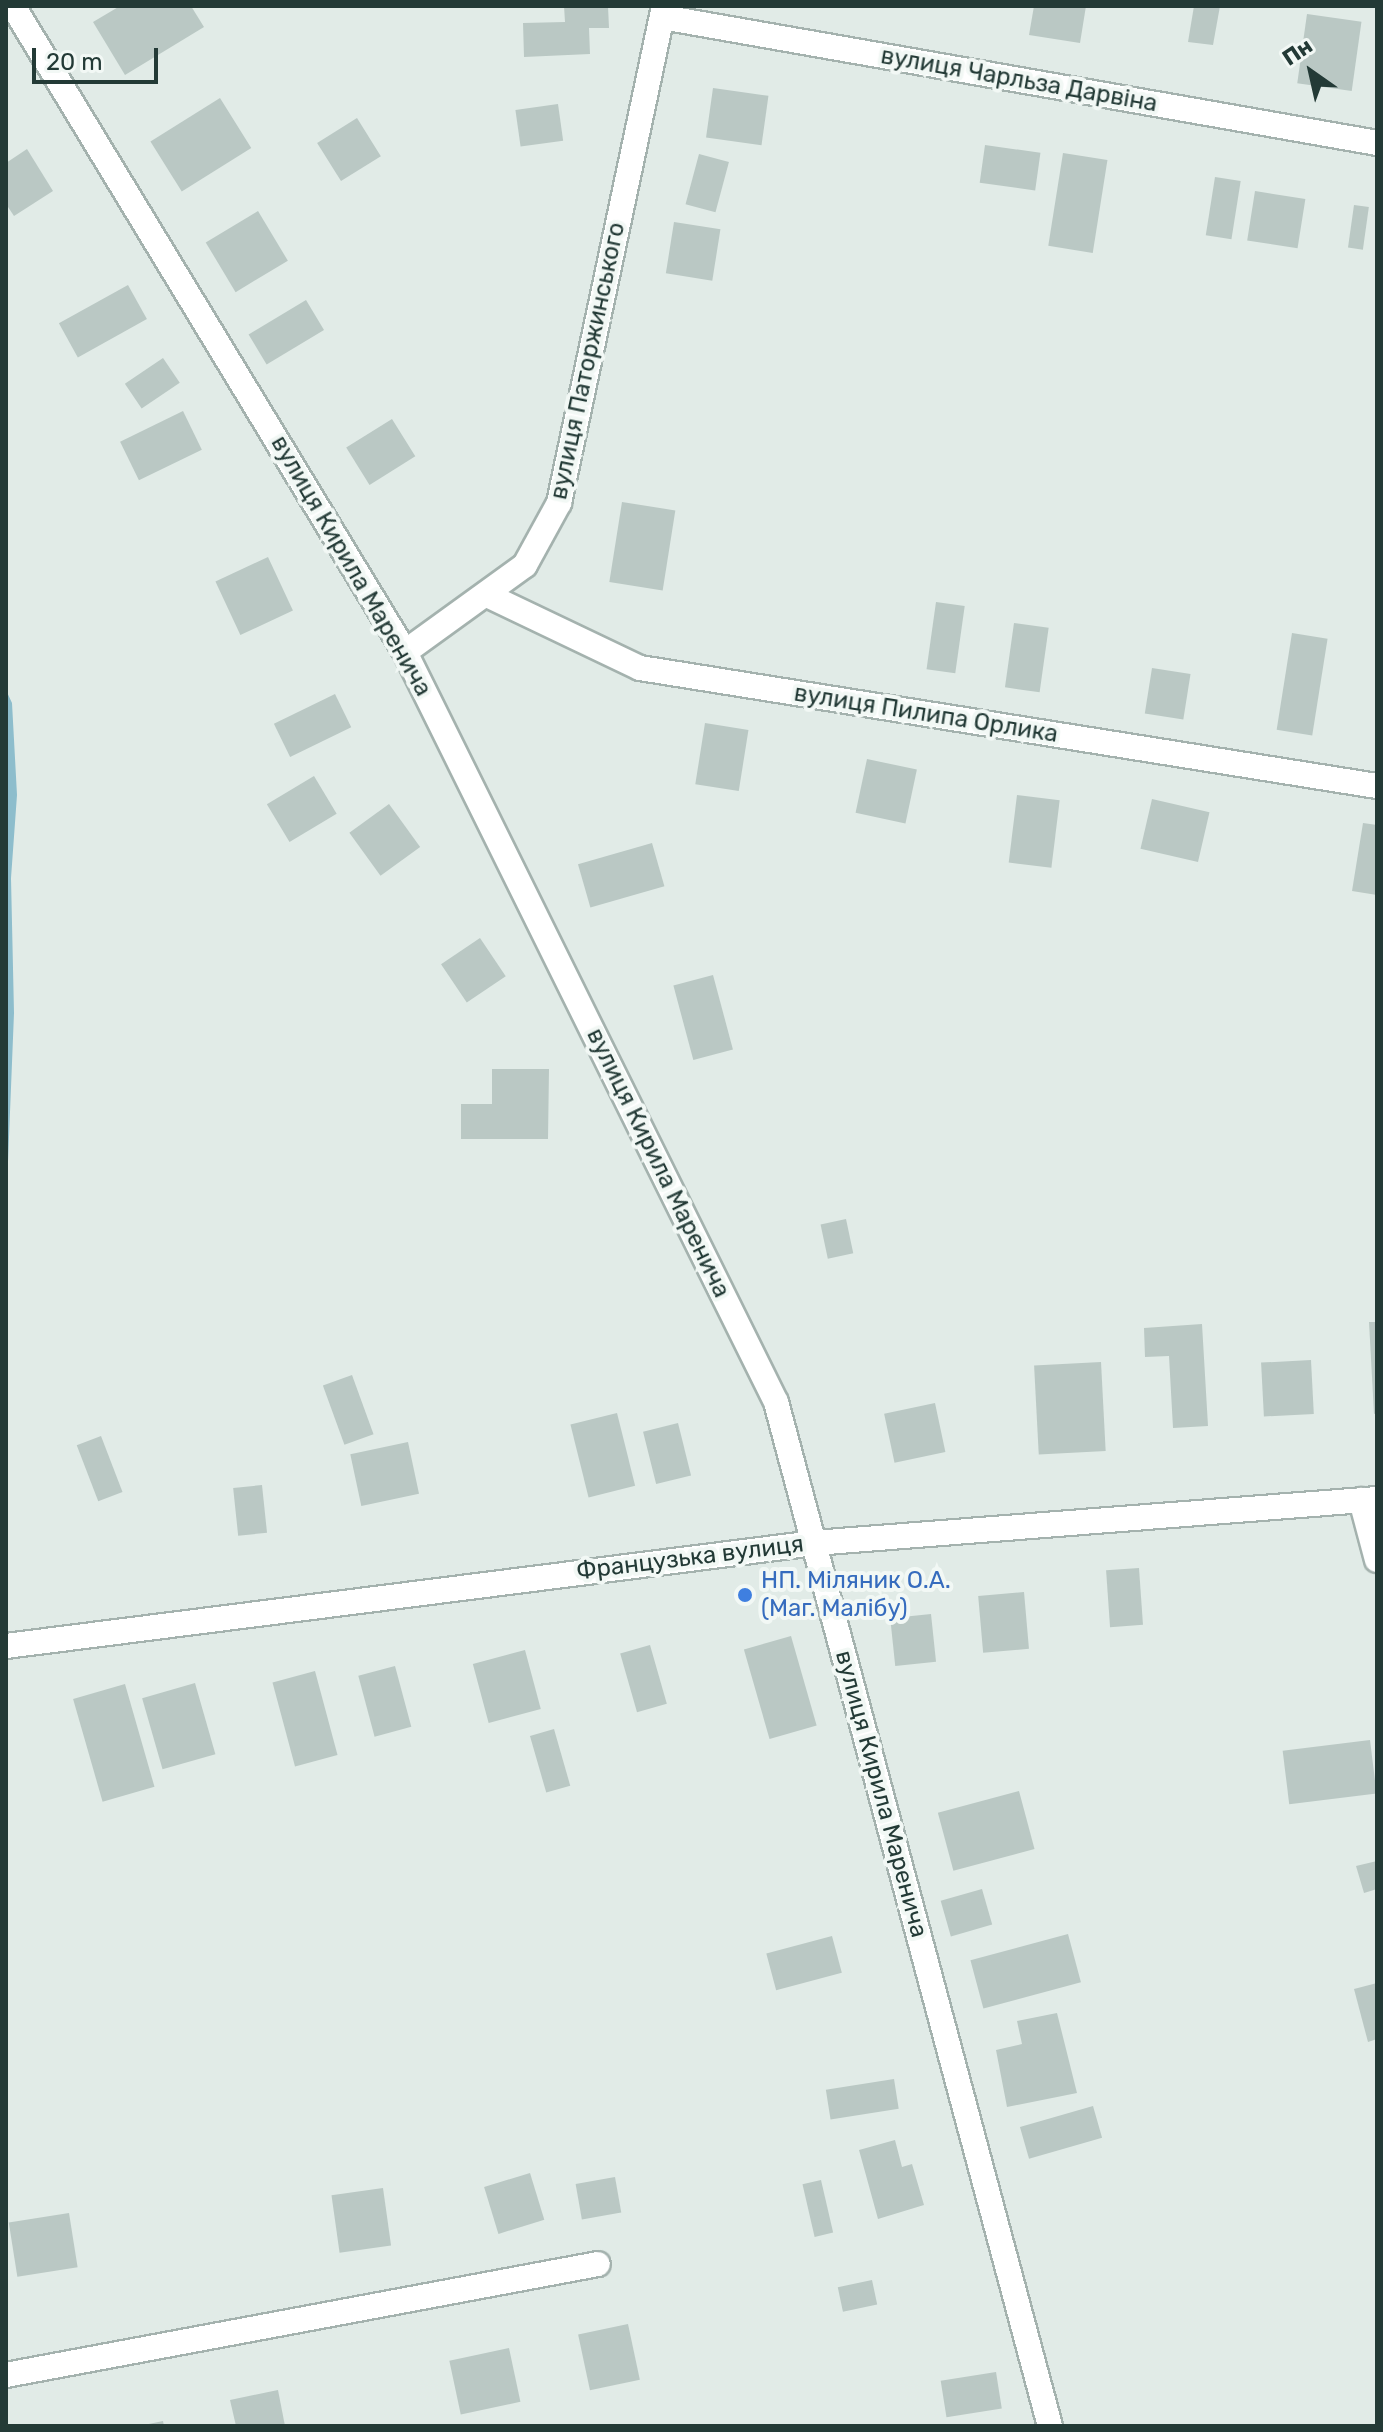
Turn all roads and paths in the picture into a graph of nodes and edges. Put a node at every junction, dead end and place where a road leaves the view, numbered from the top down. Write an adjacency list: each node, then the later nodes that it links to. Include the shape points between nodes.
1 (13, 6): 5 (street, вулиця Кирила Маренича)
2 (663, 11): 3 (street, вулиця Чарльза Дарвіна); 4 (street, вулиця Паторжинського, via 559,503 525,565)
3 (1377, 143)
4 (489, 596): 5 (street, вулиця Паторжинського); 6 (street, вулиця Пилипа Орлика, via 640,668)
5 (405, 652): 8 (street, вулиця Кирила Маренича, via 776,1402)
6 (1377, 786)
7 (1369, 1499): 8 (street, Французька вулиця); 9 (street)
8 (814, 1543): 10 (street, Французька вулиця); 13 (street, вулиця Кирила Маренича)
9 (1377, 1560)
10 (6, 1646)
11 (598, 2264): 12 (street)
12 (6, 2375)
13 (1050, 2426)

